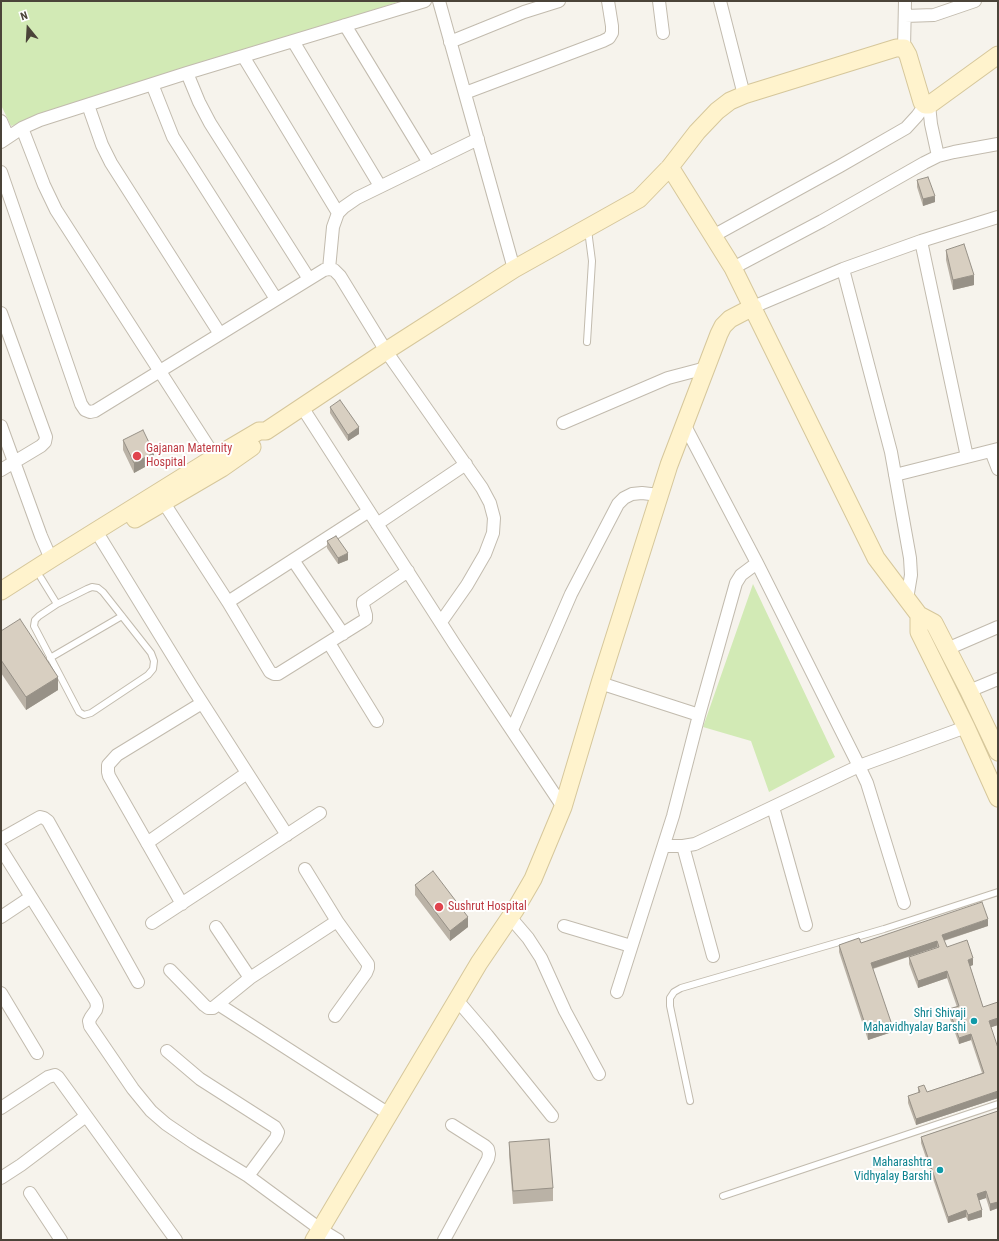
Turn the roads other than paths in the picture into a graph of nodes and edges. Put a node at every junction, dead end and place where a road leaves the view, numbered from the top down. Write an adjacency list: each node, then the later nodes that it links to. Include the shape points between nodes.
1 (425, 1): 10 (street)
2 (439, 1): 13 (street)
3 (559, 1): 13 (street, via 524,12)
4 (608, 1): 19 (street, via 612,26 609,38)
5 (659, 1): 11 (street)
6 (720, 1): 20 (street)
7 (905, 1): 9 (street)
8 (975, 1): 9 (street, via 934,15)
9 (905, 16): 14 (street)
10 (345, 25): 12 (street); 29 (street)
11 (663, 33)
12 (293, 41): 16 (street); 32 (street)
13 (450, 42): 19 (street)
14 (904, 48): 20 (street, via 896,48); 22 (street, via 922,102)
15 (998, 55): 22 (street)
16 (243, 56): 17 (street); 33 (street)
17 (187, 73): 18 (street); 42 (street, via 210,123)
18 (152, 84): 21 (street); 43 (street, via 173,137)
19 (465, 92): 25 (street)
20 (744, 95): 30 (street, via 717,111)
21 (88, 105): 24 (street); 46 (street, via 111,163)
22 (927, 105): 28 (street); 36 (street, via 906,128)
23 (1, 121): 26 (street)
24 (22, 128): 26 (street); 50 (street, via 56,210)
25 (478, 139): 29 (street); 39 (street)
26 (5, 140)
27 (998, 144): 28 (street)
28 (938, 156): 40 (street)
29 (429, 163): 32 (street)
30 (670, 167): 35 (street, via 639,199); 36 (street)
31 (1, 172): 50 (street, via 85,410 95,411)
32 (380, 186): 33 (street, via 357,198)
33 (338, 213): 38 (street, via 333,227)
34 (998, 218): 37 (street)
35 (587, 228): 39 (street); 47 (lane, via 592,261)
36 (713, 236): 40 (street)
37 (921, 241): 41 (street); 58 (street)
38 (329, 268): 42 (street); 48 (street, via 340,276)
39 (514, 268): 48 (street)
40 (733, 268): 44 (street)
41 (843, 269): 44 (street); 63 (street)
42 (309, 279): 43 (street)
43 (276, 299): 46 (street)
44 (753, 307): 49 (street, via 730,319 723,326); 75 (street, via 876,558)
45 (1, 313): 59 (street, via 46,437 41,446)
46 (220, 334): 50 (street)
47 (587, 342)
48 (386, 351): 51 (street); 60 (street)
49 (706, 368): 52 (street, via 668,378); 53 (street)
50 (159, 372): 57 (street)
51 (302, 407): 55 (street); 66 (street)
52 (563, 423)
53 (684, 424): 64 (street); 71 (street)
54 (1, 426): 59 (street)
55 (266, 431): 57 (street, via 259,431); 65 (street, via 264,439)
56 (994, 450): 58 (street); 61 (street)
57 (215, 457): 69 (street)
58 (967, 457): 63 (street)
59 (15, 462): 62 (street); 69 (street)
60 (466, 464): 67 (street); 81 (street, via 490,502 494,518 493,533 485,554 467,586)
61 (998, 469)
62 (1, 470)
63 (895, 474): 75 (street, via 910,558 911,575)
64 (659, 495): 88 (street); 94 (street, via 632,494 618,504 571,594)
65 (164, 503): 68 (street); 76 (street)
66 (369, 511): 67 (street); 70 (street)
67 (377, 524): 72 (street)
68 (102, 539): 73 (street); 90 (street)
69 (51, 559): 74 (street)
70 (293, 560): 76 (street); 83 (street)
71 (757, 563): 91 (street, via 741,575 736,583); 96 (street)
72 (408, 571): 81 (street); 83 (street, via 363,602 366,618)
73 (41, 578): 77 (street); 78 (lane)
74 (1, 591)
75 (907, 599): 80 (street)
76 (228, 602): 84 (street, via 270,672 274,674)
77 (1, 604)
78 (57, 604): 79 (lane, via 87,588 98,588); 86 (lane, via 39,616 34,626)
79 (122, 616): 86 (lane); 86 (lane, via 151,653 153,669 148,675 90,713 84,715 79,712)
80 (919, 616): 85 (street, via 934,623); 93 (street, via 919,632)
81 (441, 622): 94 (street)
82 (998, 626): 85 (street)
83 (343, 634): 84 (street)
84 (329, 643): 92 (street)
85 (947, 648): 89 (street)
86 (50, 658)
87 (998, 679): 89 (street)
88 (600, 683): 91 (street); 99 (street)
89 (969, 691): 95 (street)
90 (202, 703): 97 (street); 104 (street, via 117,755 108,765 109,776)
91 (699, 715): 105 (street)
92 (377, 721)
93 (966, 727): 96 (street); 98 (street)
94 (512, 730): 99 (street)
95 (998, 752)
96 (859, 766): 100 (street); 111 (street, via 867,783)
97 (247, 773): 102 (street); 104 (street)
98 (998, 798)
99 (563, 807): 114 (street, via 532,879)
100 (773, 807): 106 (street, via 696,844); 117 (street)
101 (320, 814): 102 (street)
102 (287, 835): 112 (street)
103 (1, 839): 124 (street, via 40,817 48,821)
104 (147, 842): 112 (street)
105 (664, 846): 106 (street); 120 (street)
106 (683, 846): 121 (street)
107 (1, 849): 110 (street)
108 (305, 869): 115 (street)
109 (998, 892): 133 (lane, via 674,992 670,998 670,1006)
110 (31, 897): 113 (street); 140 (street, via 96,1001 97,1006 89,1021 90,1026 133,1089 166,1124)
111 (904, 903)
112 (182, 904): 116 (street)
113 (1, 917)
114 (510, 917): 127 (street); 132 (street, via 541,958)
115 (337, 921): 123 (street); 129 (street, via 368,964 368,968)
116 (152, 923)
117 (806, 925)
118 (564, 926): 120 (street)
119 (216, 928): 123 (street)
120 (631, 946): 125 (street)
121 (713, 956)
122 (170, 970): 128 (street, via 208,1008)
123 (250, 978): 128 (street)
124 (138, 982)
125 (617, 992)
126 (1, 993): 131 (street)
127 (457, 1000): 136 (street); 138 (street)
128 (218, 1004): 136 (street)
129 (335, 1016)
130 (167, 1051): 140 (street, via 200,1079 276,1127 276,1138)
131 (37, 1053)
132 (599, 1074)
133 (690, 1101)
134 (998, 1104): 143 (lane)
135 (1, 1108): 137 (street, via 55,1075)
136 (389, 1114): 144 (street)
137 (86, 1116): 141 (street); 146 (street)
138 (552, 1116)
139 (452, 1125): 148 (street, via 485,1146 489,1154)
140 (248, 1176): 144 (street)
141 (1, 1178)
142 (30, 1192): 145 (street)
143 (723, 1196)
144 (317, 1235): 147 (street)
145 (61, 1240)
146 (176, 1240)
147 (338, 1240)
148 (444, 1240)

